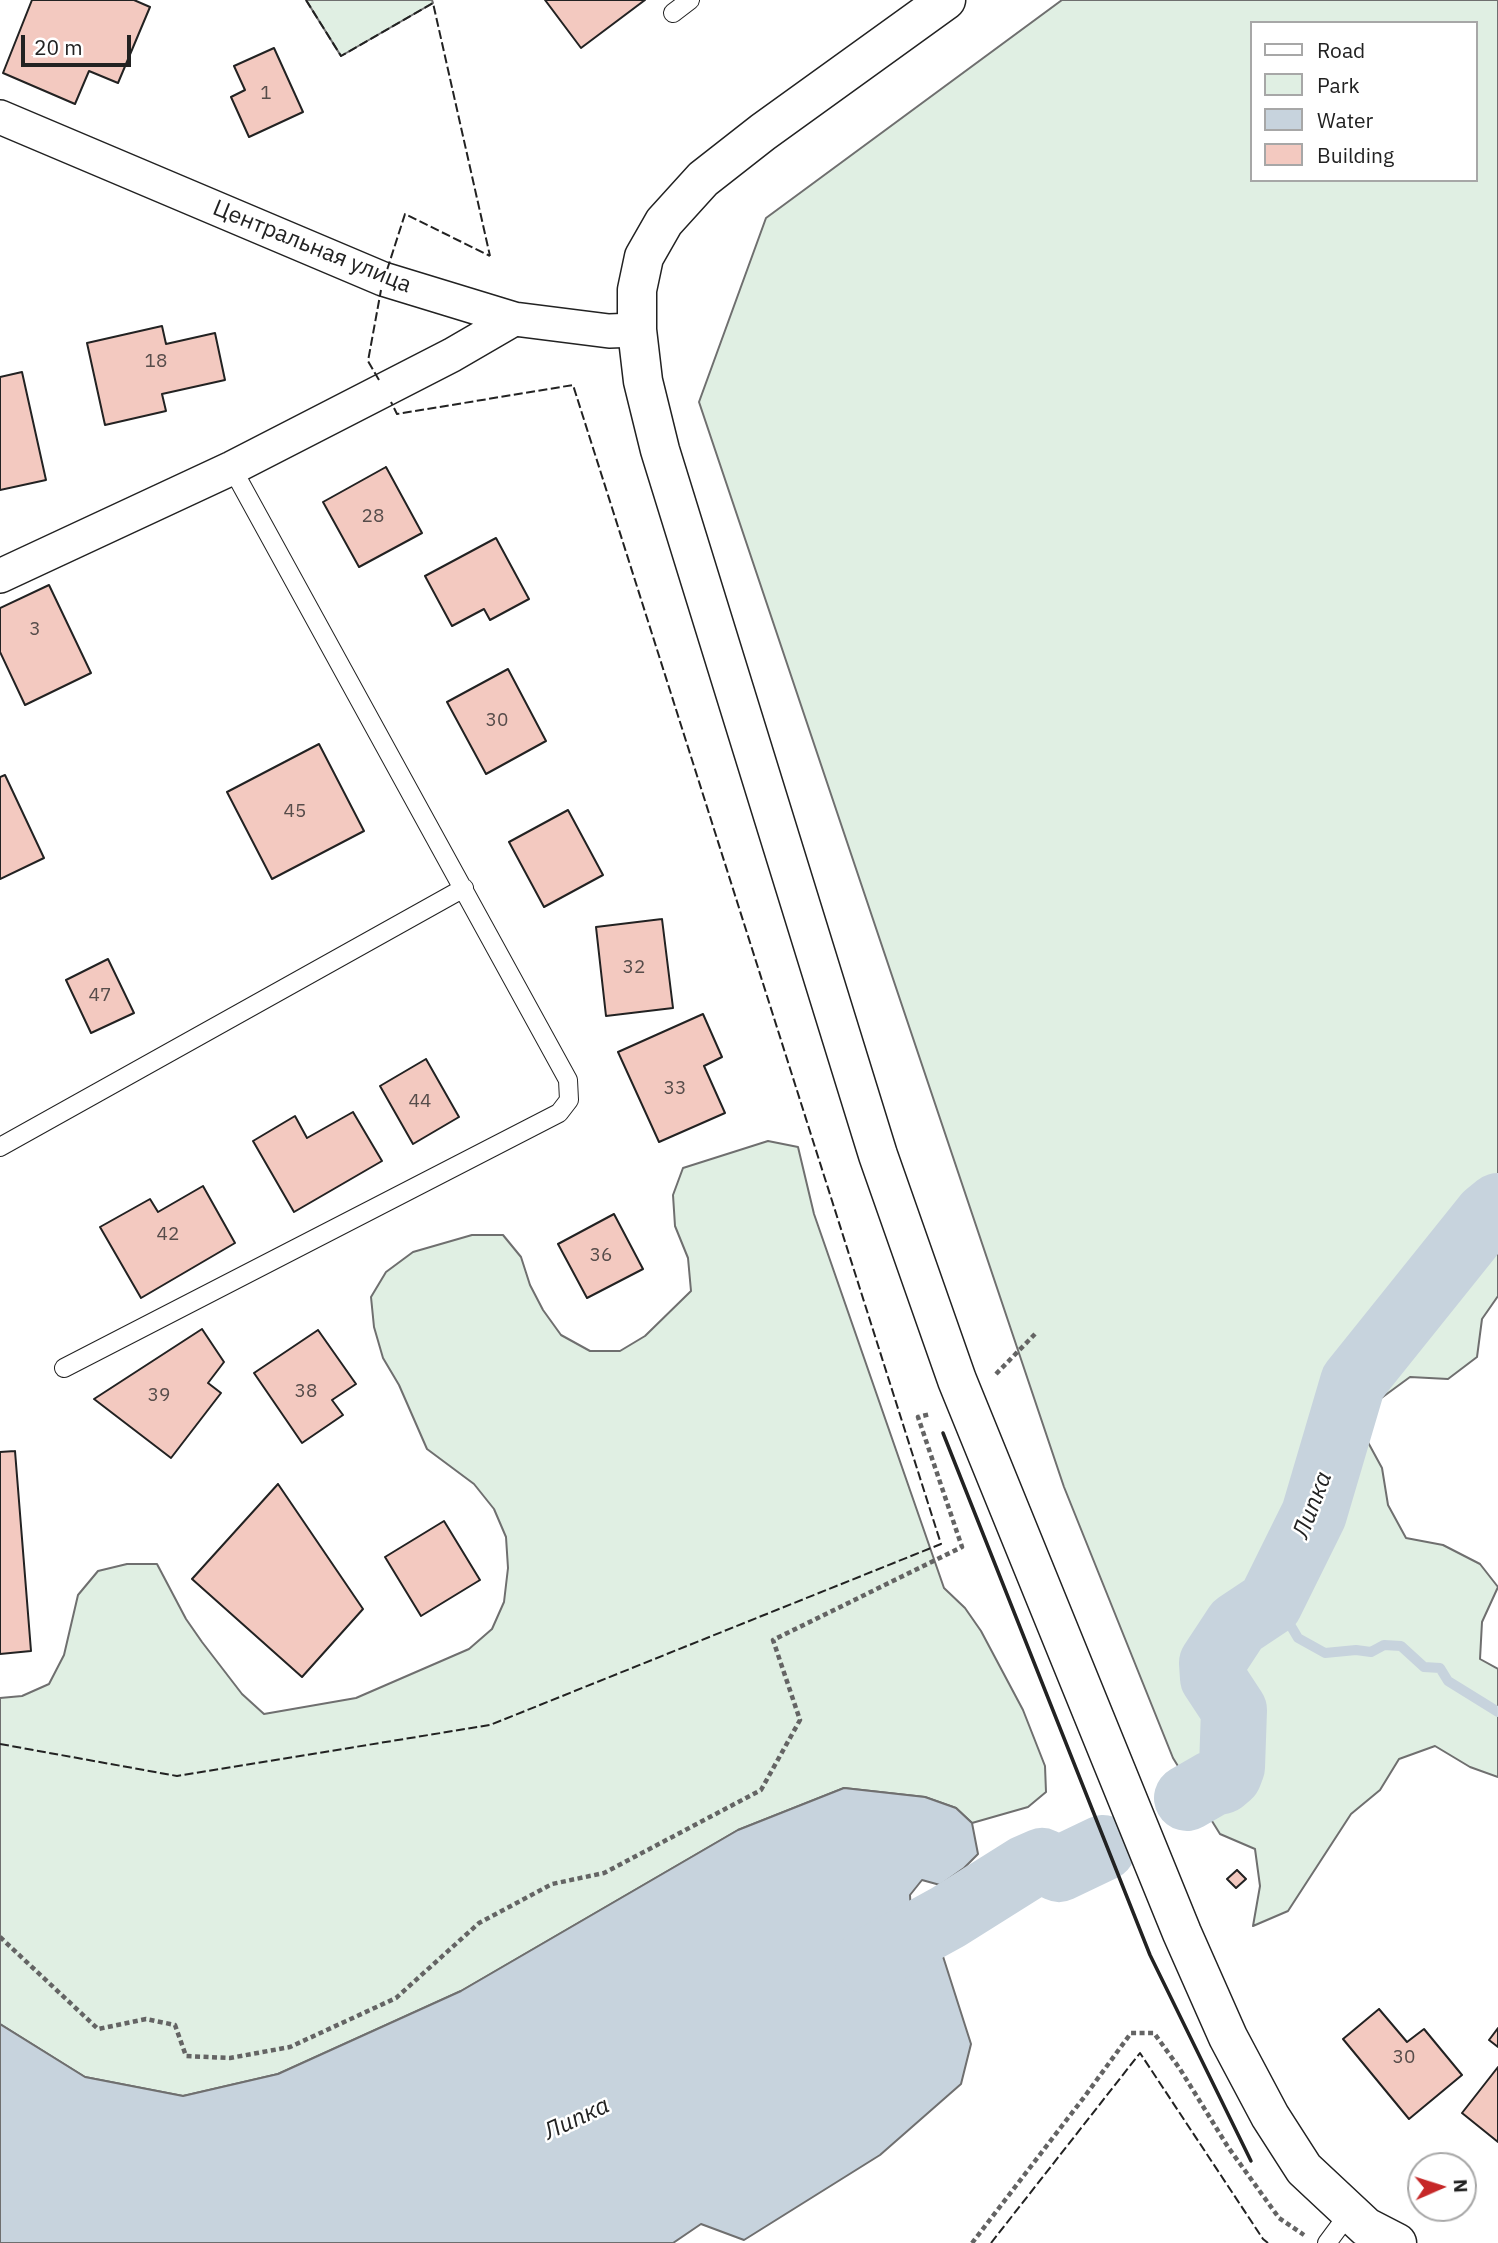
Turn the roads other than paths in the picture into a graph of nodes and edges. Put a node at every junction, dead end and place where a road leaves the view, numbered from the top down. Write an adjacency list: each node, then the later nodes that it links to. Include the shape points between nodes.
1 (690, 0): 3 (lane)
2 (946, 0): 6 (street, via 703,179 664,222 644,257 637,290)
3 (673, 13)
4 (0, 117): 5 (street, Центральная улица, via 383,279)
5 (514, 319): 6 (street, Центральная улица); 7 (street)
6 (637, 330): 12 (street, via 643,381 660,450 878,1155 967,1403 1228,2037 1304,2169)
7 (232, 468): 8 (street); 9 (lane)
8 (0, 576)
9 (464, 888): 10 (lane); 11 (lane, via 568,1080 569,1100 559,1113)
10 (0, 1146)
11 (64, 1368)
12 (1350, 2212): 13 (lane); 14 (street, via 1366,2227)
13 (1327, 2243)
14 (1397, 2243)

